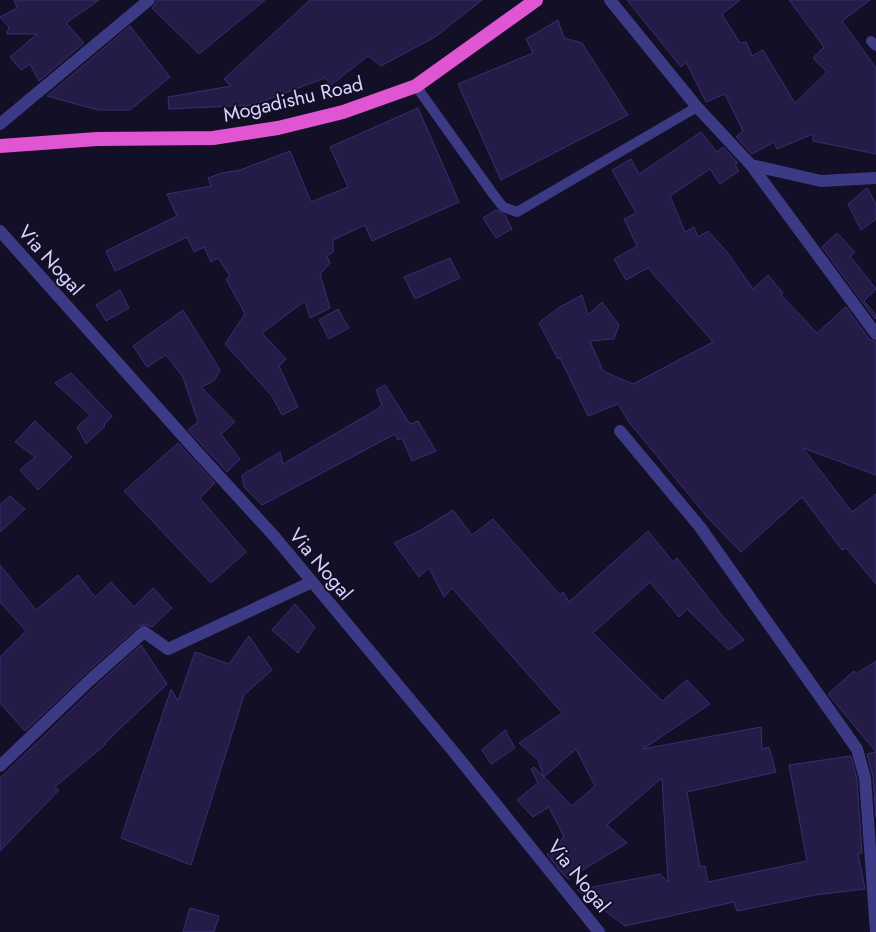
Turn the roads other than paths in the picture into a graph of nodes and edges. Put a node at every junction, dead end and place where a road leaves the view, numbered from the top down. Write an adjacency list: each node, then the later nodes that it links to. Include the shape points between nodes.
1 (149, 0): 6 (street)
2 (536, 0): 4 (highway, Mogadishu Road)
3 (610, 0): 5 (street)
4 (416, 86): 5 (lane, via 503,207 517,212); 7 (highway, Mogadishu Road, via 343,112 278,128 213,138 97,139)
5 (697, 107): 8 (street)
6 (0, 124)
7 (0, 146)
8 (751, 165): 9 (street, via 821,181); 11 (street)
9 (876, 178)
10 (0, 231): 13 (street, Via Nogal)
11 (876, 334)
12 (620, 431): 16 (street, via 700,527 857,749 865,778)
13 (312, 582): 14 (street, via 168,649 144,632); 15 (street, Via Nogal)
14 (0, 766)
15 (599, 932)
16 (876, 932)

